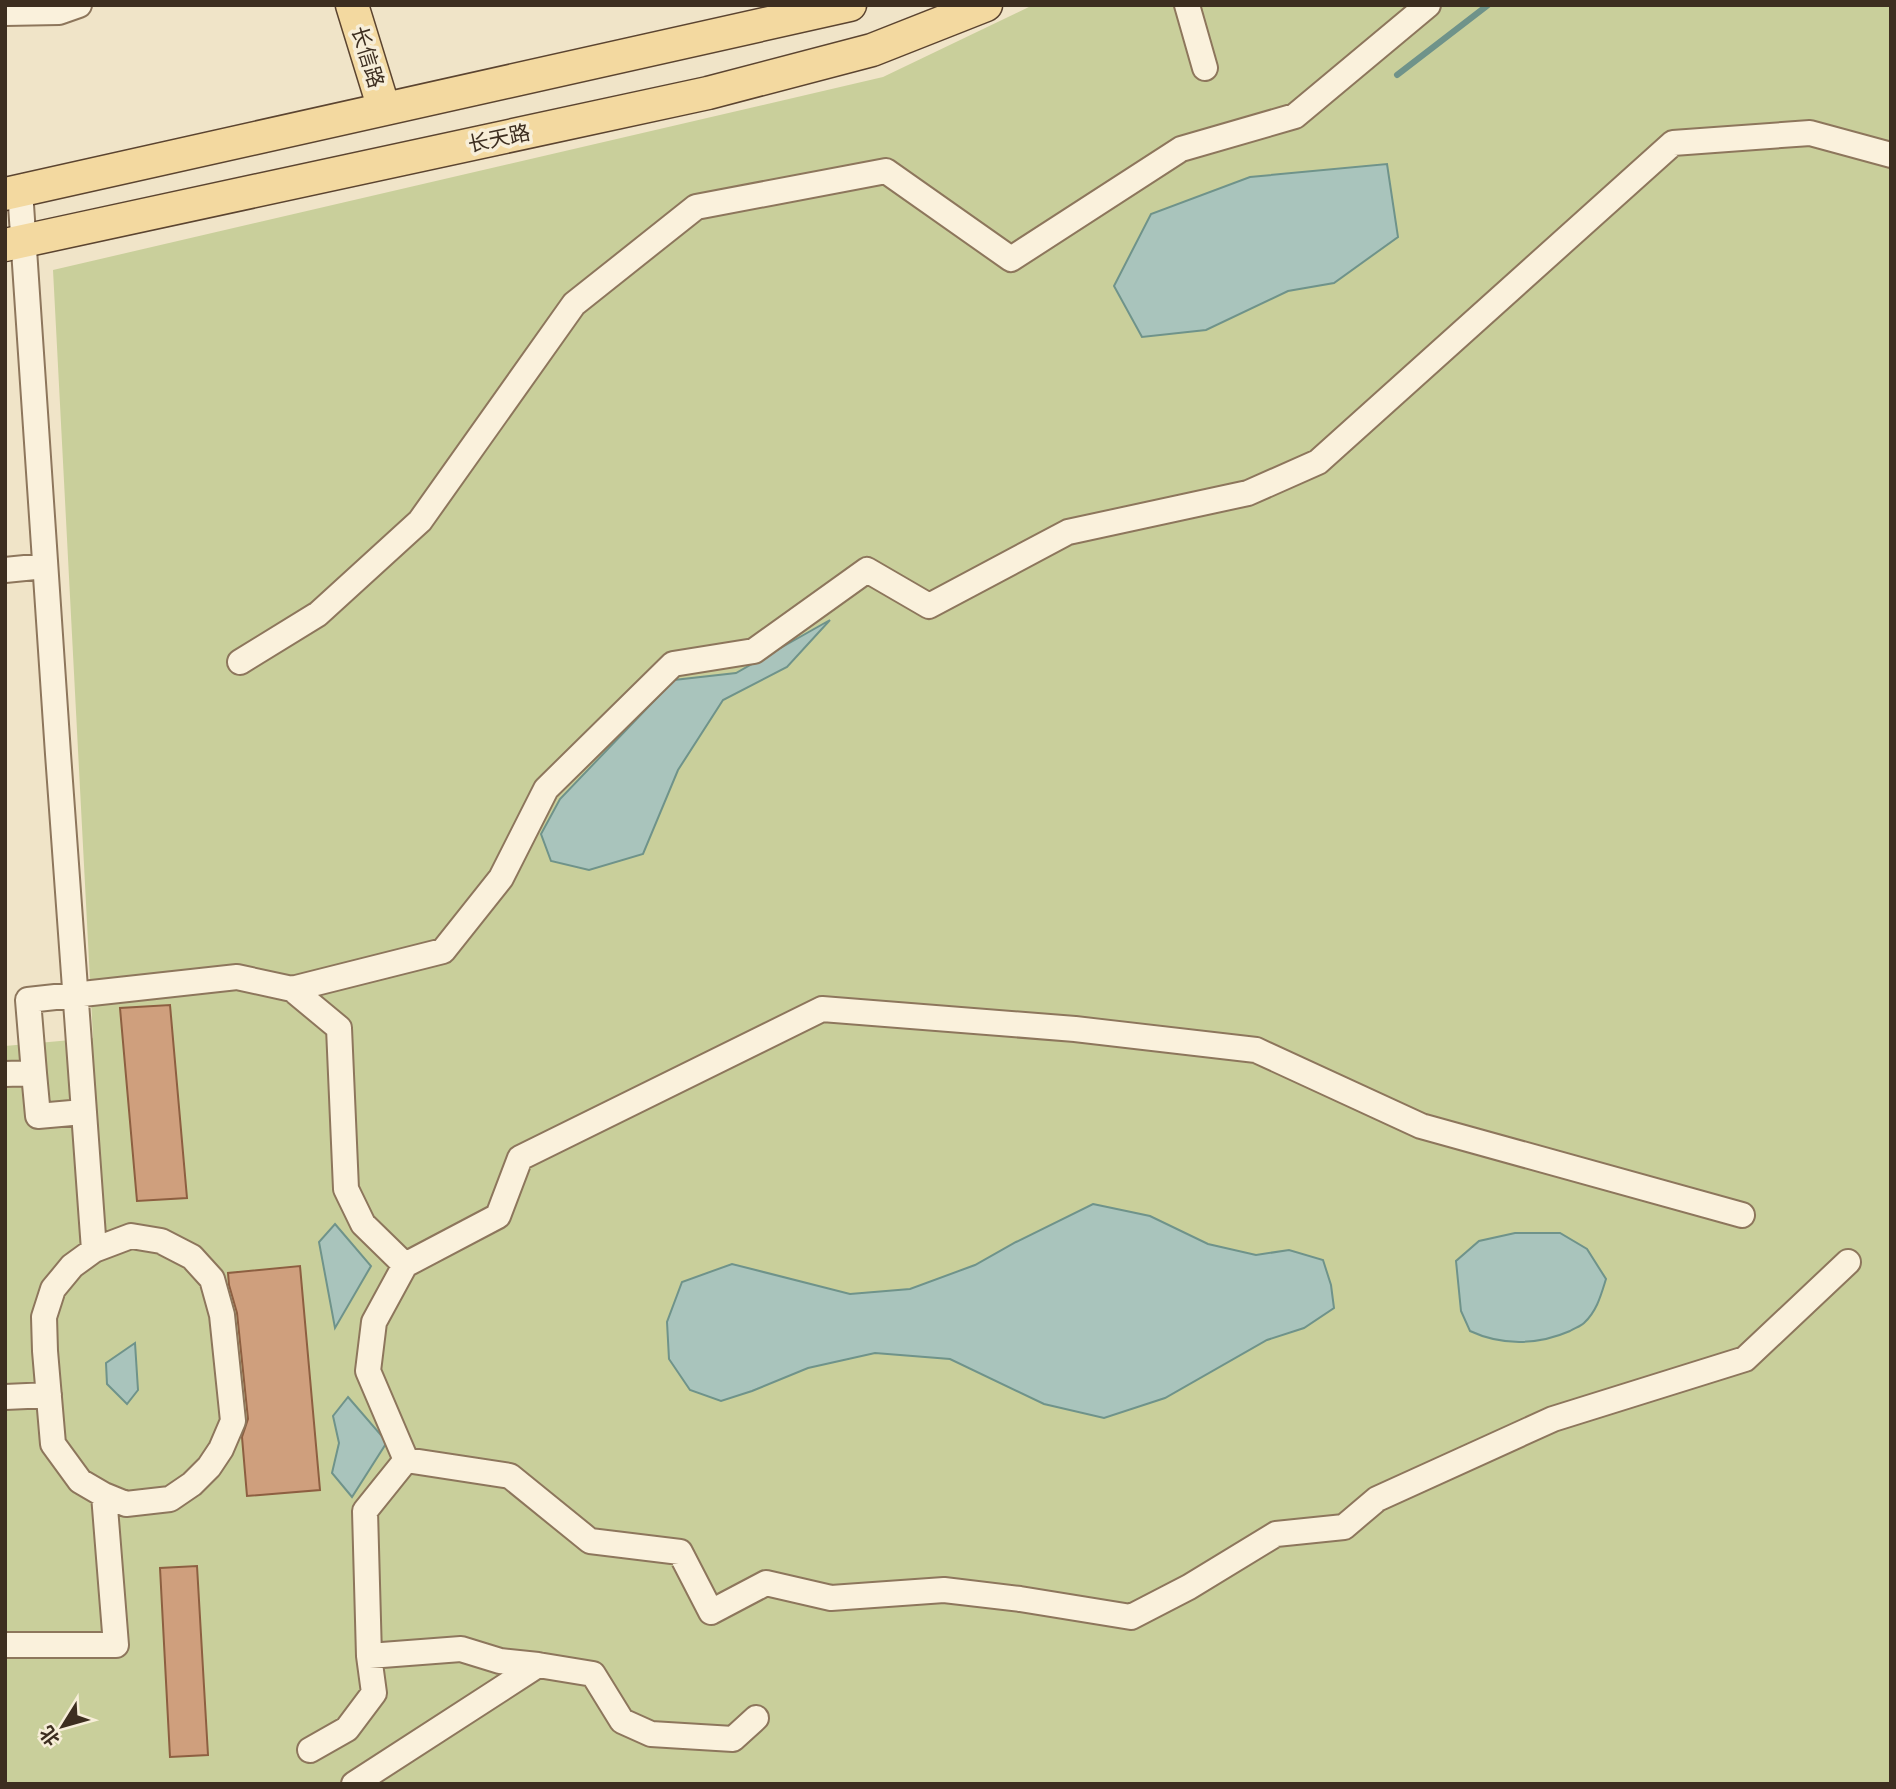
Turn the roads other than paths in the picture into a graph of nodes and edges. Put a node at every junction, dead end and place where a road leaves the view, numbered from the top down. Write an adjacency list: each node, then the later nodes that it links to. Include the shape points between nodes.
1 (79, 5): 8 (street, via 59,12)
2 (352, 5): 10 (main road, 长信路)
3 (375, 5): 10 (main road, 长信路)
4 (850, 5): 10 (main road)
5 (986, 5): 13 (main road, 长天路, via 872,50 708,93)
6 (1187, 5): 9 (street)
7 (1428, 5): 16 (street, via 1295,116 1181,149 1010,259 886,172 696,206 574,303 420,521 318,614)
8 (5, 13)
9 (1205, 68)
10 (394, 106): 12 (main road)
11 (1891, 155): 17 (street, via 1810,133 1673,143 1318,462 1248,493 1068,532 929,606 867,570 754,651 673,664 546,789 500,878 443,951)
12 (13, 192): 13 (street)
13 (15, 243): 14 (street)
14 (45, 566): 15 (street); 18 (street)
15 (5, 570)
16 (240, 662)
17 (292, 989): 18 (street, via 237,977); 25 (street, via 339,1028 346,1189 363,1224)
18 (75, 996): 19 (street, via 28,1000); 21 (street)
19 (34, 1073): 20 (street); 21 (street, via 38,1115)
20 (5, 1074)
21 (83, 1112): 23 (street)
22 (1742, 1215): 25 (street, via 1421,1126 1256,1050 822,1009 520,1158 498,1216)
23 (94, 1250): 26 (street, via 72,1266 53,1289 44,1317); 29 (street, via 131,1236 161,1241 192,1256 212,1279 222,1315 233,1421 209,1467 170,1499 126,1504)
24 (1848, 1262): 28 (street, via 1745,1359 1553,1419 1377,1499 1344,1527 1276,1534 1131,1617 944,1590 831,1598 766,1583 712,1612 680,1552 590,1541 510,1475)
25 (405, 1265): 28 (street, via 374,1322 368,1371)
26 (49, 1395): 27 (street); 29 (street, via 53,1444 80,1481)
27 (5, 1397)
28 (406, 1460): 31 (street, via 365,1511)
29 (104, 1496): 30 (street, via 116,1644)
30 (5, 1645)
31 (369, 1656): 32 (street, via 461,1649 500,1661); 34 (street, via 374,1693 347,1728)
32 (538, 1665): 33 (street, via 593,1674 622,1721 650,1734 733,1739); 35 (street)
33 (756, 1718)
34 (310, 1750)
35 (354, 1784)

